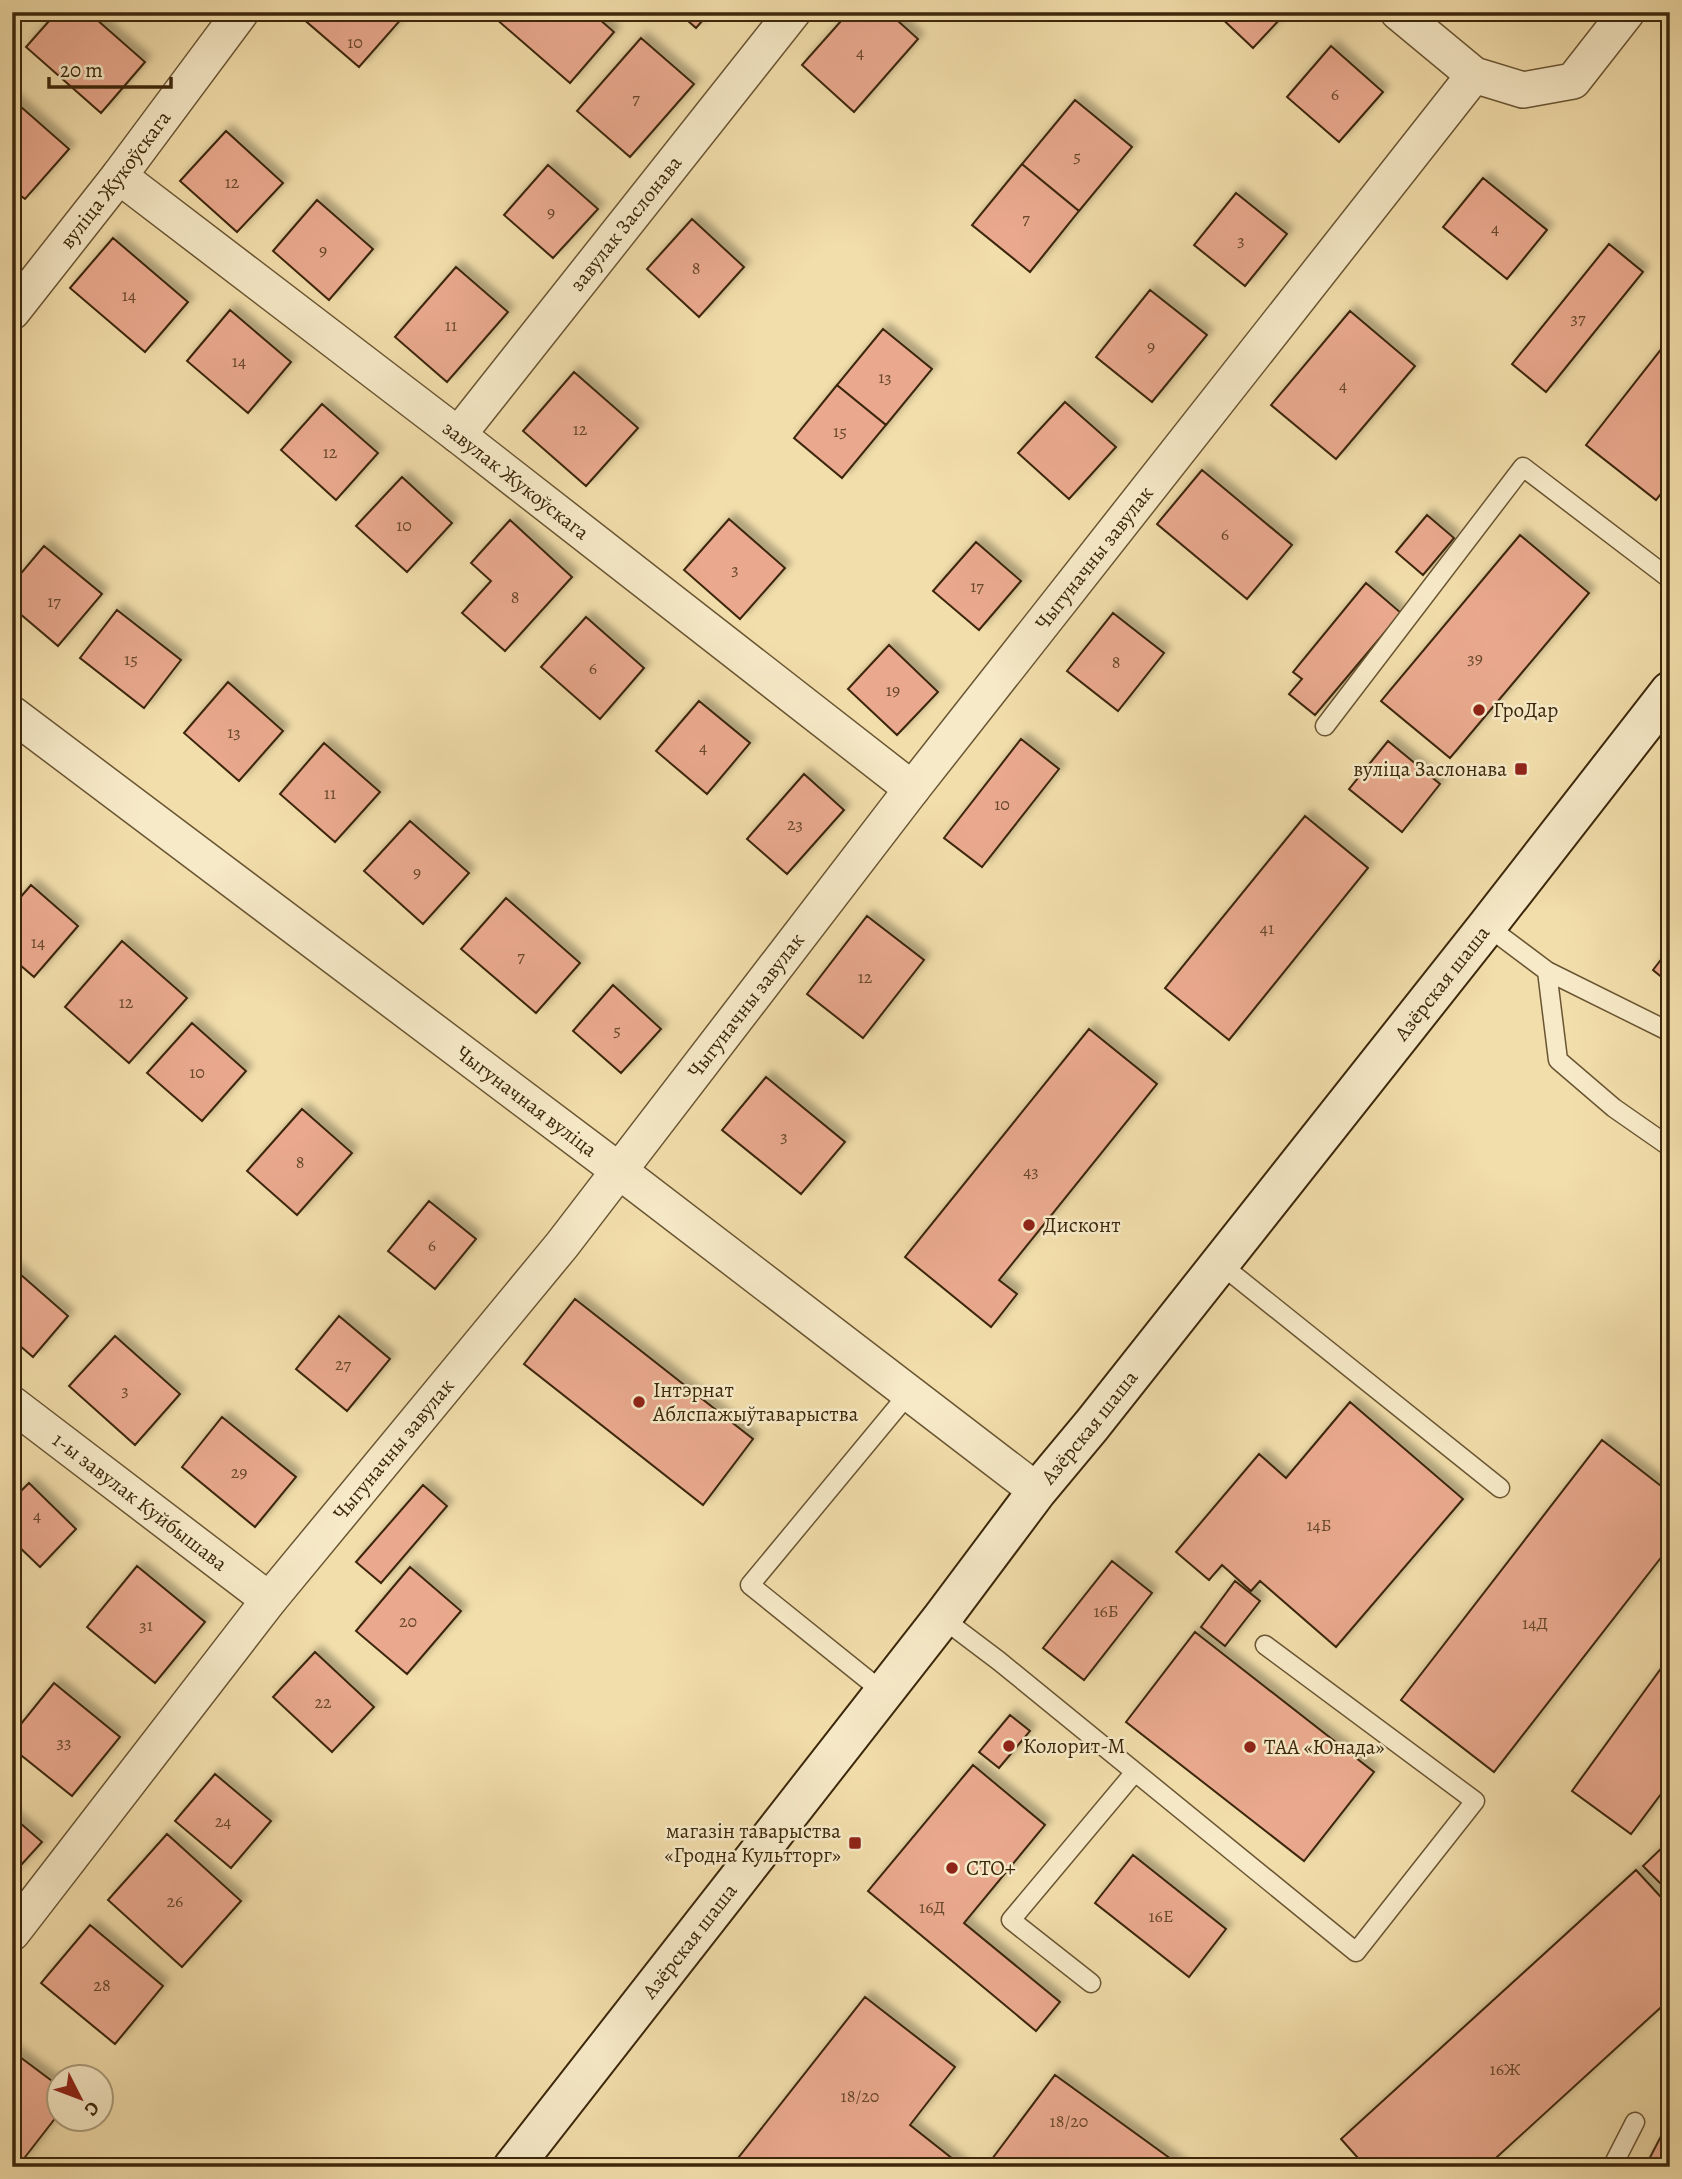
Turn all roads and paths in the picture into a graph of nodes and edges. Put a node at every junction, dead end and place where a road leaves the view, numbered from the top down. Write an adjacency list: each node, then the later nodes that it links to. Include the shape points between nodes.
1 (240, 12): 6 (street, вуліца Жукоўскага)
2 (793, 12): 8 (street, завулак Заслонава)
3 (1398, 12): 5 (street)
4 (1627, 12): 5 (street, via 1573,81 1522,90)
5 (1474, 75): 13 (street, Чыгуначны завулак)
6 (119, 176): 7 (street, вуліца Жукоўскага); 8 (street, завулак Жукоўскага)
7 (12, 313)
8 (458, 435): 13 (street, завулак Жукоўскага)
9 (1670, 579): 12 (lane, via 1523,467)
10 (1670, 691): 14 (main road, Азёрская шаша)
11 (12, 714): 18 (street, Чыгуначная вуліца)
12 (1325, 726)
13 (912, 789): 18 (street, Чыгуначны завулак)
14 (1487, 926): 15 (lane); 19 (main road, Азёрская шаша)
15 (1547, 971): 16 (lane); 17 (lane, via 1558,1060 1614,1108)
16 (1670, 1032)
17 (1670, 1147)
18 (618, 1170): 20 (street, Чыгуначная вуліца); 24 (street, Чыгуначны завулак, via 562,1245)
19 (1219, 1263): 22 (lane); 23 (main road, Азёрская шаша)
20 (909, 1393): 23 (street, Чыгуначная вуліца); 27 (lane, via 750,1585)
21 (12, 1404): 24 (street, 1-ы завулак Куйбышава)
22 (1500, 1488)
23 (1037, 1491): 25 (main road, Азёрская шаша)
24 (269, 1600): 29 (street, Чыгуначны завулак)
25 (942, 1618): 27 (main road, Азёрская шаша); 28 (lane)
26 (1265, 1645): 28 (lane, via 1475,1801 1356,1952)
27 (883, 1692): 32 (main road, Азёрская шаша)
28 (1135, 1772): 30 (lane, via 1011,1920)
29 (12, 1933)
30 (1091, 1983)
31 (1635, 2122): 33 (lane)
32 (513, 2167)
33 (1612, 2167)

